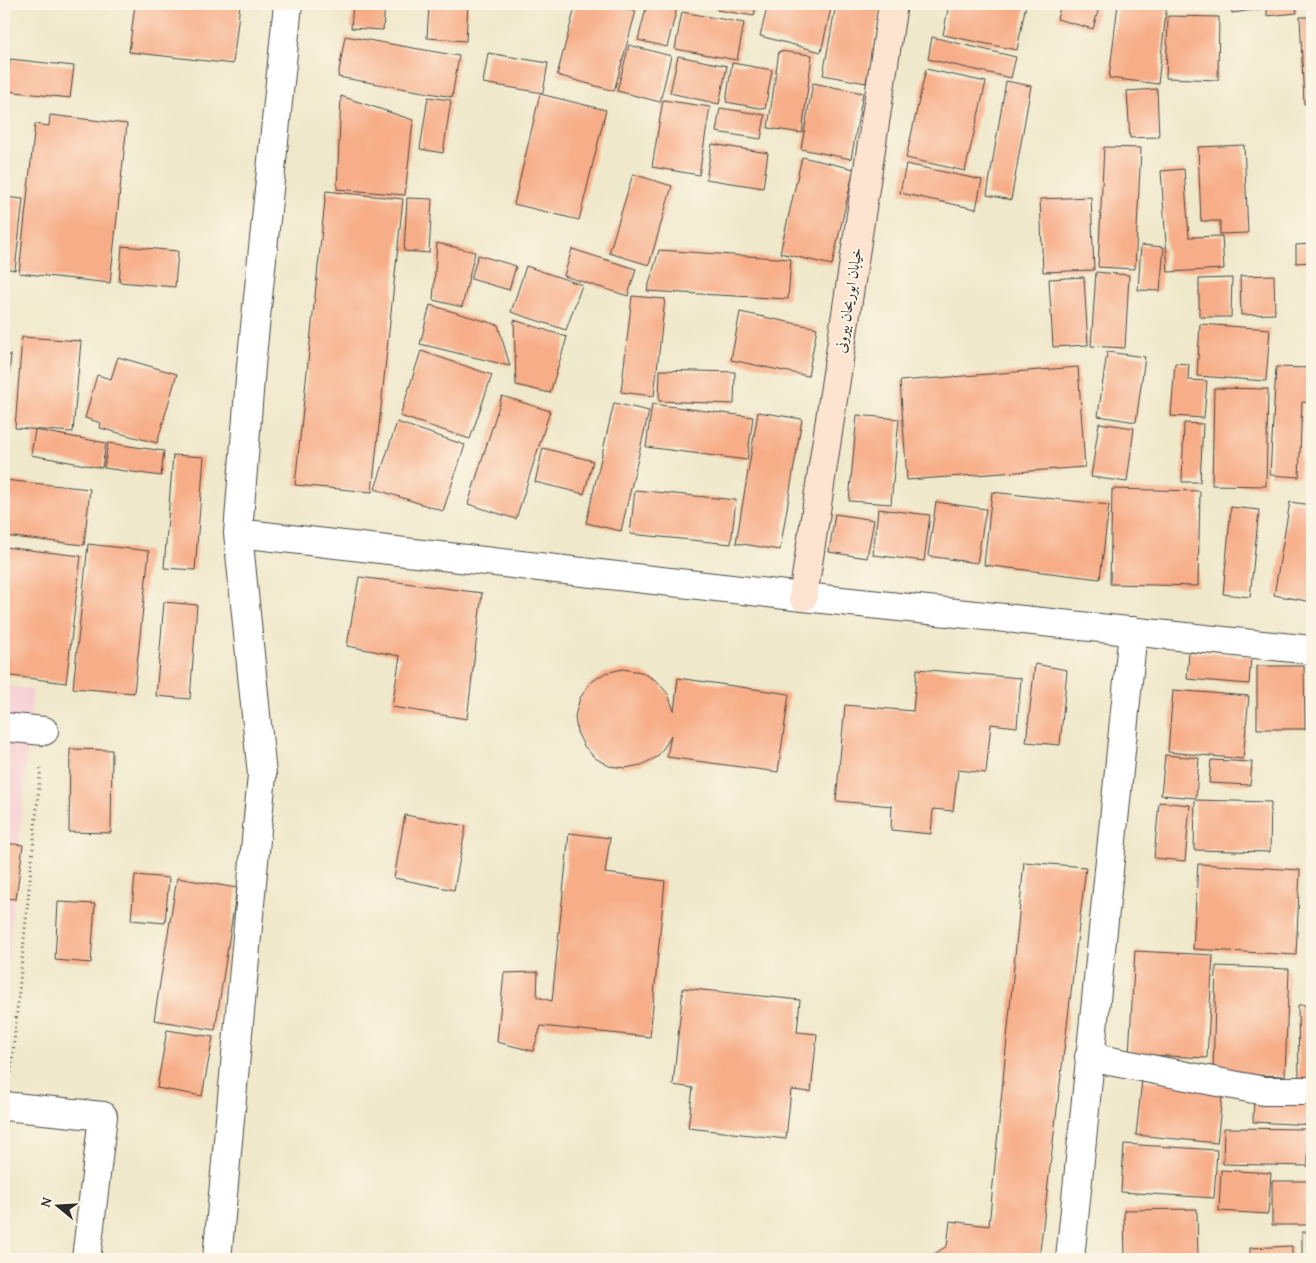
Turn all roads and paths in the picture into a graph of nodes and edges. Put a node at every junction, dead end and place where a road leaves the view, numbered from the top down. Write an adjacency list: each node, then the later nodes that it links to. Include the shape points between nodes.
1 (288, 4): 3 (street, via 251,366)
2 (894, 4): 4 (street, خیابان ابوریحان بیرونی)
3 (238, 533): 4 (street); 13 (street, via 262,775)
4 (803, 597): 5 (street)
5 (1133, 631): 6 (street); 9 (street)
6 (1312, 650)
7 (4, 727): 8 (street)
8 (44, 732): 11 (path)
9 (1089, 1057): 10 (street, via 1264,1091); 14 (street)
10 (1312, 1091)
11 (6, 1106): 12 (street, via 103,1116)
12 (86, 1259)
13 (217, 1259)
14 (1070, 1259)

